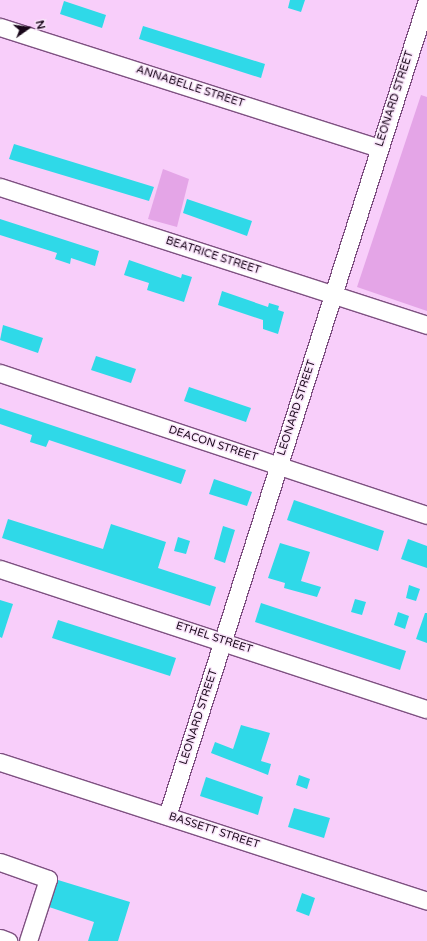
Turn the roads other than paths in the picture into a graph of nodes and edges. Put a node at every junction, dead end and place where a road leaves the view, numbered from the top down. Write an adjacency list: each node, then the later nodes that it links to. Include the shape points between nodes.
1 (425, 1): 3 (street, LEONARD STREET)
2 (0, 26): 3 (street, ANNABELLE STREET)
3 (379, 148): 5 (street, LEONARD STREET)
4 (0, 187): 5 (street, BEATRICE STREET)
5 (333, 295): 6 (street, BEATRICE STREET); 8 (street, LEONARD STREET)
6 (427, 325)
7 (0, 373): 8 (street, DEACON STREET)
8 (279, 466): 9 (street, DEACON STREET); 11 (street, LEONARD STREET)
9 (427, 515)
10 (0, 568): 11 (street, ETHEL STREET)
11 (223, 641): 12 (street, ETHEL STREET); 14 (street, LEONARD STREET)
12 (427, 709)
13 (0, 762): 14 (street, BASSETT STREET)
14 (167, 816): 16 (street, BASSETT STREET)
15 (0, 862): 19 (street, via 48,879)
16 (427, 901)
17 (0, 938): 18 (street)
18 (8, 941)
19 (28, 941)

